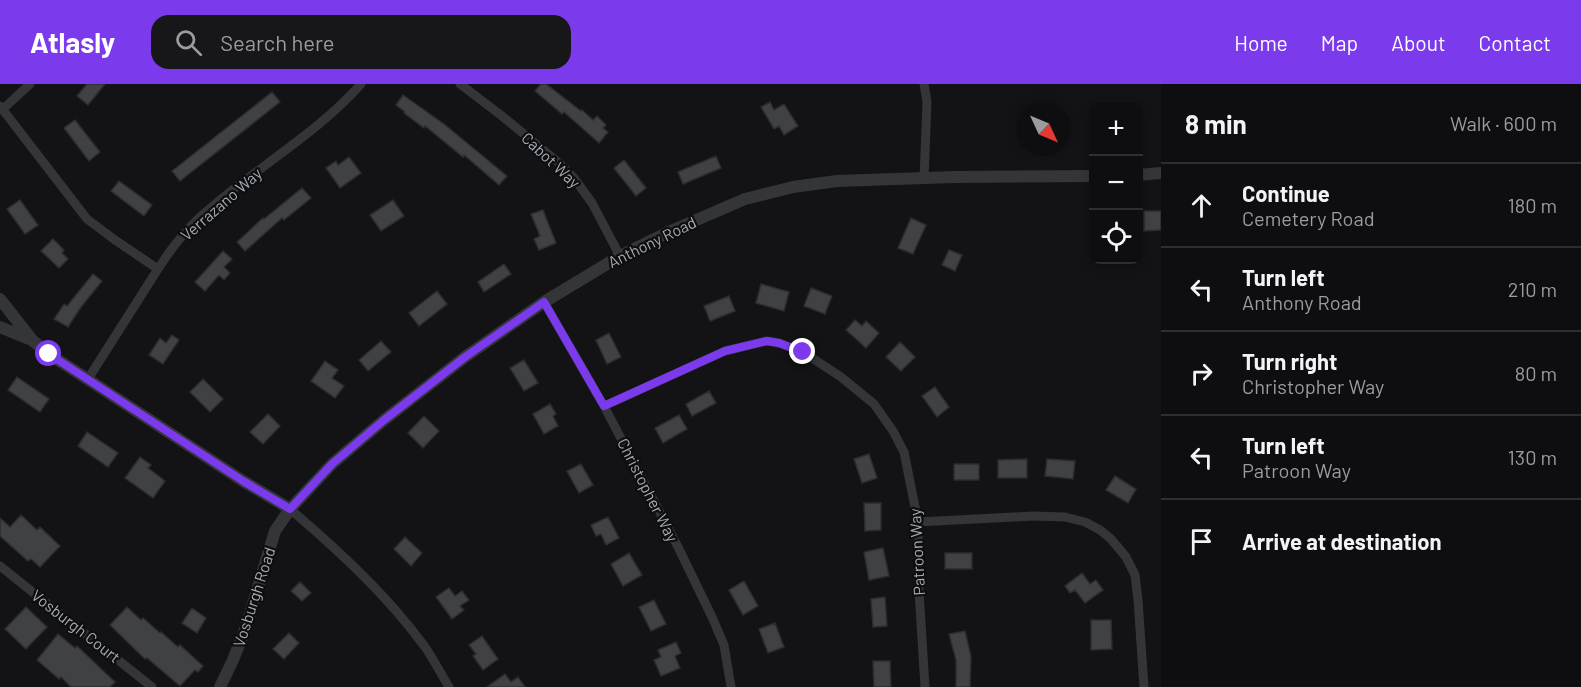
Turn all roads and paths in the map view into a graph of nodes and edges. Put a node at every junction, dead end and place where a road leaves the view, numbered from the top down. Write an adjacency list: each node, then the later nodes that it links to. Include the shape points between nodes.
1 (30, 84): 5 (street)
2 (361, 84): 11 (street, Verrazano Way, via 308,134 196,221)
3 (460, 84): 10 (street, Cabot Way, via 574,178)
4 (924, 84): 9 (street)
5 (2, 108): 11 (street, via 87,219)
6 (1161, 172): 7 (street)
7 (1143, 174)
8 (1089, 176): 9 (street, Anthony Road)
9 (924, 179): 10 (street, Anthony Road, via 837,181 783,189 745,199)
10 (620, 256): 13 (street, Anthony Road)
11 (158, 269): 16 (street, Verrazano Way)
12 (0, 299): 15 (street)
13 (544, 302): 17 (street, Christopher Way); 18 (street, Anthony Road, via 384,420 332,464)
14 (0, 327): 15 (street)
15 (33, 341): 16 (street)
16 (88, 379): 18 (street)
17 (604, 406): 19 (street, Patroon Way, via 725,351 767,341 779,343 803,352 874,404 904,452); 24 (street, Christopher Way, via 712,617 724,645)
18 (290, 509): 22 (street, Vosburgh Road, via 275,531 246,627); 23 (street, via 395,609 426,648)
19 (918, 522): 25 (street, Patroon Way); 26 (street, via 1065,517 1100,530 1126,557 1135,575)
20 (0, 566): 21 (street, Vosburgh Court)
21 (152, 687)
22 (220, 687)
23 (449, 687)
24 (731, 687)
25 (924, 687)
26 (1144, 687)

